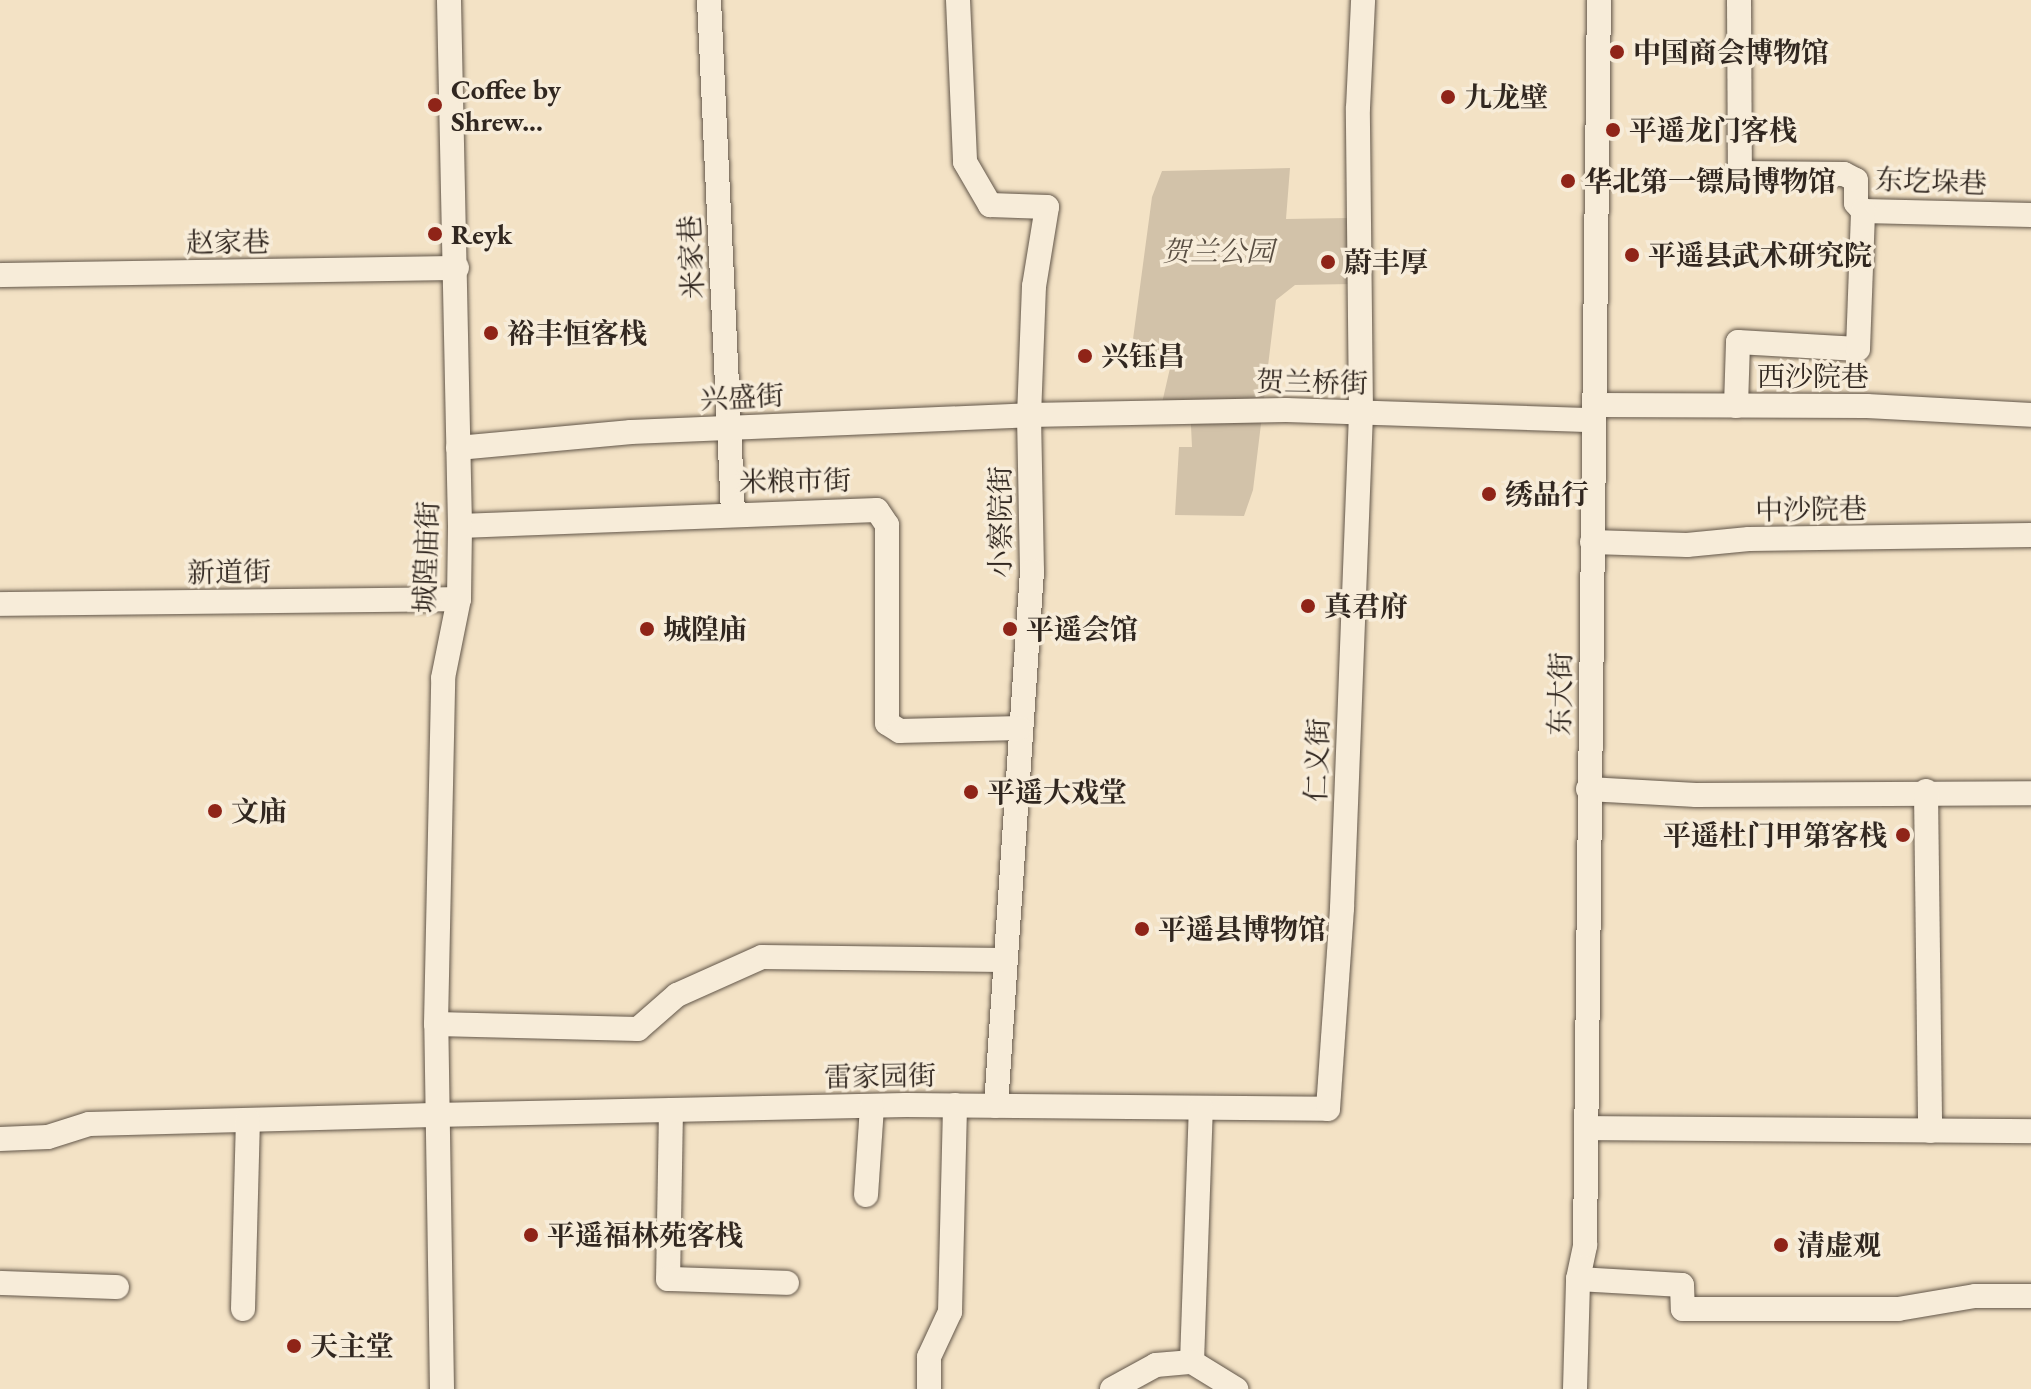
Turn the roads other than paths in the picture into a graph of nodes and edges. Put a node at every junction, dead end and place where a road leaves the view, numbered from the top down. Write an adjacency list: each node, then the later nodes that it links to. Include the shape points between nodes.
1 (449, 0): 9 (street, 城隍庙街)
2 (709, 0): 16 (street, 米家巷)
3 (958, 0): 14 (street, 小察院街, via 965,162 990,205 1047,207 1034,286)
4 (1363, 0): 12 (street, 仁义街, via 1358,108)
5 (1599, 0): 13 (street, 东大街)
6 (1739, 0): 7 (street, 东圪垛巷, via 1740,173 1844,174 1856,180 1856,203)
7 (1863, 211): 8 (street, 东圪垛巷); 11 (street, via 1858,349 1738,342)
8 (2031, 215)
9 (457, 268): 10 (street, 赵家巷); 17 (street, 城隍庙街)
10 (0, 275)
11 (1736, 406): 13 (street, 西沙院巷); 15 (street, 西沙院巷)
12 (1361, 413): 13 (street, 贺兰桥街); 14 (street, 贺兰桥街); 34 (street, 仁义街, via 1342,908)
13 (1594, 413): 21 (street, 东大街)
14 (1029, 415): 16 (street, 兴盛街); 24 (street, 小察院街, via 1032,571)
15 (2031, 415)
16 (729, 427): 17 (street, 兴盛街); 18 (street, 米家巷)
17 (458, 448): 19 (street, 城隍庙街)
18 (733, 512): 19 (street, 米粮市街); 24 (street, 米粮市街, via 877,510 887,525 887,723 900,731)
19 (460, 526): 22 (street, 城隍庙街)
20 (2031, 535): 21 (street, 中沙院巷, via 1749,539 1687,545)
21 (1592, 542): 25 (street, 东大街)
22 (459, 599): 23 (street, 新道街); 29 (street, 城隍庙街, via 443,678)
23 (0, 604)
24 (1019, 728): 28 (street, 小察院街)
25 (1588, 789): 26 (street, via 1696,795); 38 (street, 东大街)
26 (1926, 791): 27 (street); 39 (street)
27 (2031, 793)
28 (1002, 960): 29 (street, via 762,957 677,995 638,1029); 32 (street, 小察院街)
29 (436, 1024): 36 (street, 城隍庙街)
30 (955, 1105): 31 (street, 雷家园街); 32 (street, 雷家园街); 51 (street, via 950,1312 929,1357)
31 (872, 1106): 35 (street, 雷家园街); 42 (street)
32 (996, 1106): 33 (street, 雷家园街)
33 (1201, 1108): 34 (street, 雷家园街); 49 (street)
34 (1328, 1109)
35 (671, 1110): 36 (street, 雷家园街); 45 (street, via 668,1279)
36 (434, 1115): 37 (street, 雷家园街); 50 (street, 城隍庙街)
37 (248, 1120): 41 (street, 雷家园街, via 89,1124 48,1137); 48 (street)
38 (1586, 1128): 39 (street); 43 (street, 东大街, via 1585,1245)
39 (1930, 1131): 40 (street)
40 (2031, 1131)
41 (0, 1139)
42 (866, 1195)
43 (1578, 1279): 47 (street, via 1682,1285 1683,1309 1898,1309 1975,1296); 54 (street, 东大街)
44 (0, 1283): 46 (street)
45 (787, 1283)
46 (117, 1287)
47 (2031, 1296)
48 (243, 1309)
49 (1192, 1362): 52 (street, via 1156,1365); 53 (street)
50 (442, 1389)
51 (929, 1389)
52 (1112, 1389)
53 (1236, 1389)
54 (1575, 1389)

